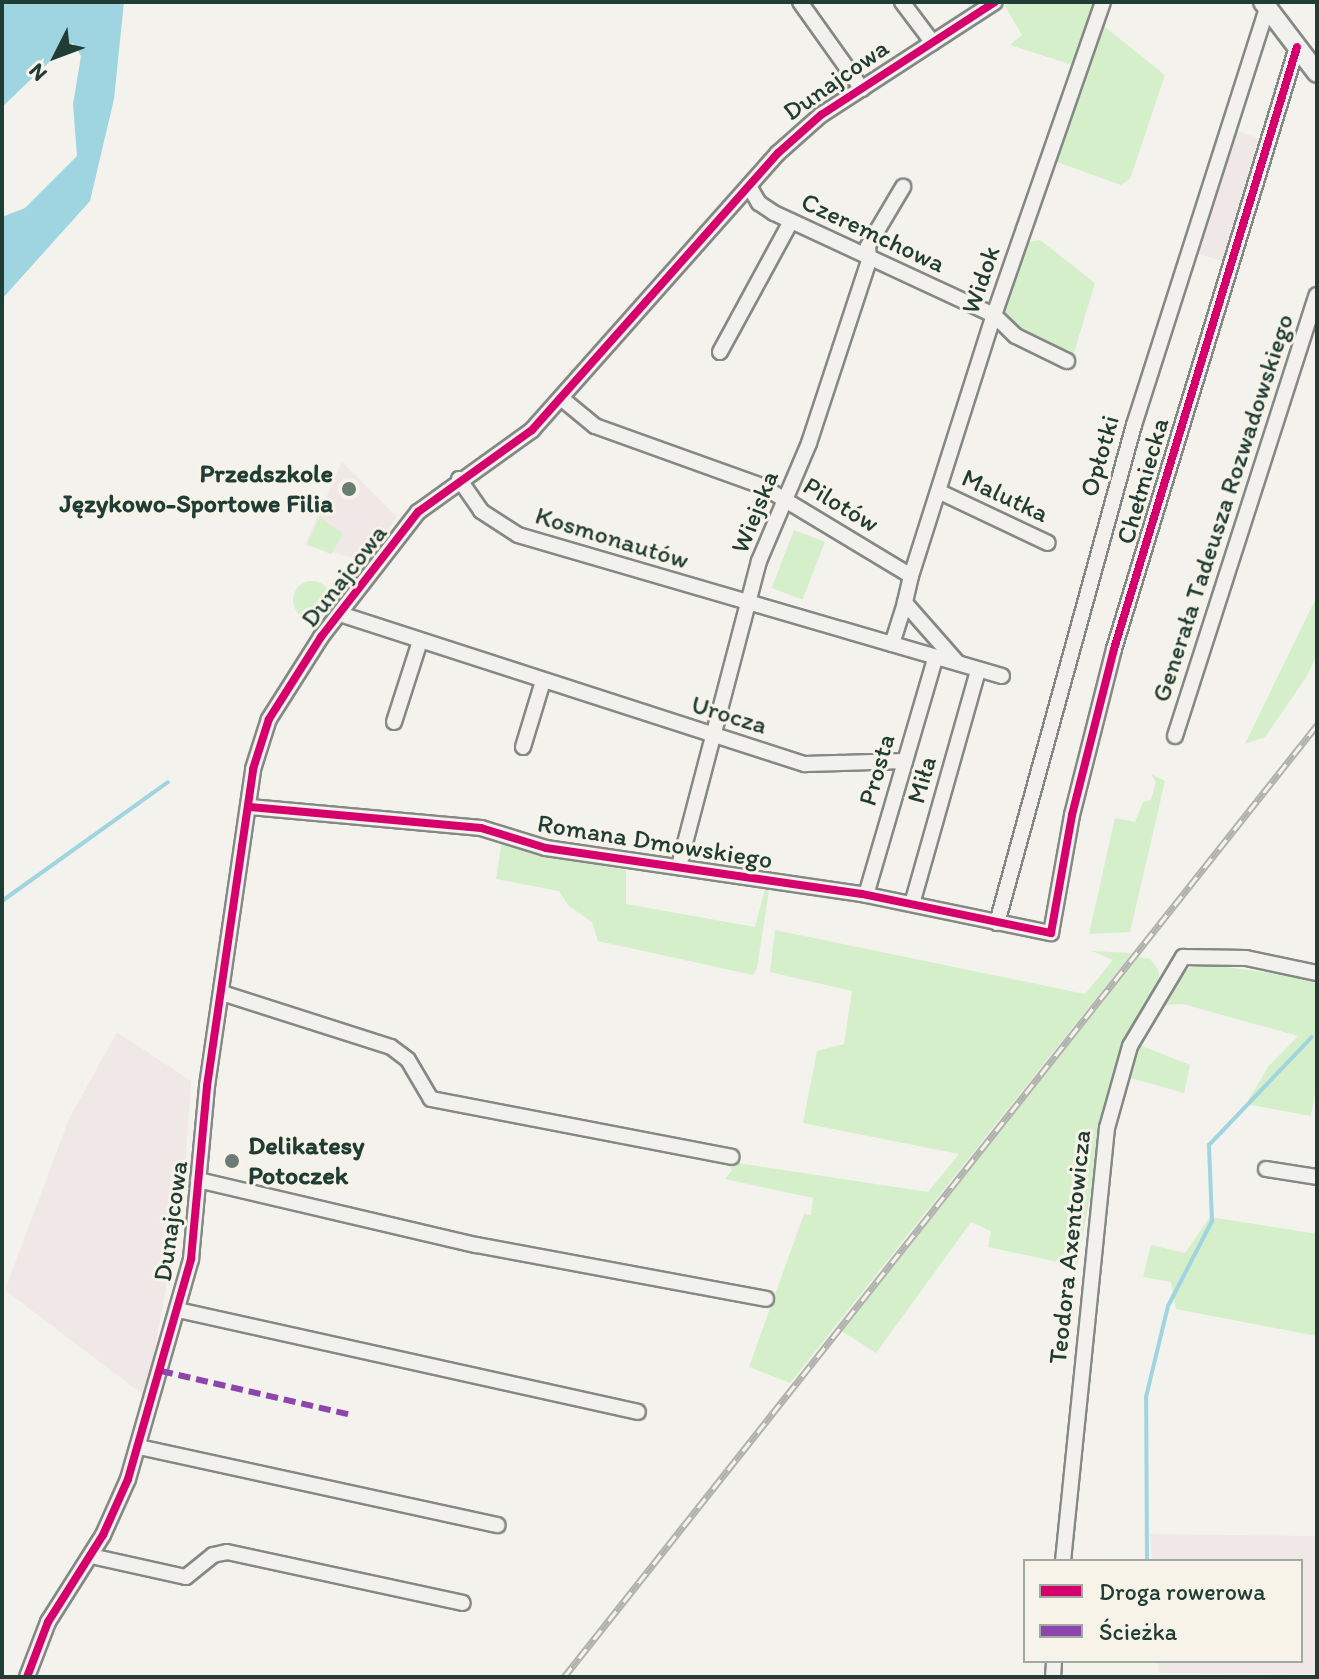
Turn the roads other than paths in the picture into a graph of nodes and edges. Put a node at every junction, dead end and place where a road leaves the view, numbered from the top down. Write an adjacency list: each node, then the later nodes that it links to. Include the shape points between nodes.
1 (800, 2): 9 (street)
2 (902, 2): 6 (street)
3 (995, 2): 6 (street, Dunajcowa)
4 (1103, 2): 15 (street, Widok)
5 (1265, 5): 7 (main road); 43 (street, Opłotki, via 1134,425)
6 (933, 43): 9 (street, Dunajcowa)
7 (1297, 47): 8 (main road); 44 (street, Chełmiecka, via 1114,649 1072,815)
8 (1317, 73)
9 (862, 89): 10 (street, Dunajcowa, via 821,115)
10 (749, 186): 12 (street, Czeremchowa, via 759,203); 18 (street, Dunajcowa)
11 (903, 187): 13 (street, Wiejska, via 868,246)
12 (791, 221): 13 (street, Czeremchowa); 16 (street)
13 (869, 261): 15 (street, Czeremchowa); 21 (street, Wiejska)
14 (1317, 295): 36 (street, Generała Tadeusza Rozwadowskiego)
15 (994, 315): 17 (street, Czeremchowa, via 1016,336); 20 (street, Widok)
16 (720, 352)
17 (1067, 361)
18 (561, 398): 19 (street, Dunajcowa, via 532,430); 21 (street, Pilotów, via 595,426 703,462)
19 (459, 479): 25 (street, Kosmonautów, via 481,511 518,535); 26 (street, Dunajcowa, via 418,512)
20 (940, 492): 22 (street, Malutka); 23 (street, Widok)
21 (786, 500): 23 (street, Pilotów); 25 (street, Wiejska, via 759,561)
22 (1048, 543)
23 (911, 576): 24 (street)
24 (905, 603): 28 (street); 30 (street)
25 (749, 604): 28 (street, Kosmonautów); 35 (street, Wiejska)
26 (340, 614): 27 (street, Urocza); 39 (street, Dunajcowa, via 269,719 253,769)
27 (420, 641): 33 (street, Urocza); 34 (street)
28 (892, 644): 29 (street, Kosmonautów)
29 (935, 659): 30 (street, Kosmonautów); 38 (street, Prosta)
30 (957, 662): 31 (street, Kosmonautów)
31 (978, 670): 32 (street, Kosmonautów); 42 (street, Miła)
32 (1002, 676)
33 (543, 681): 35 (street, Urocza); 37 (street)
34 (394, 722)
35 (713, 735): 38 (street, Urocza, via 805,764); 40 (street, Wiejska)
36 (1175, 736)
37 (523, 747)
38 (905, 761): 41 (street, Prosta)
39 (250, 807): 40 (street, Romana Dmowskiego, via 447,822 546,848); 46 (street, Dunajcowa)
40 (679, 866): 41 (street, Romana Dmowskiego)
41 (866, 895): 42 (street, Romana Dmowskiego)
42 (912, 904): 43 (street, Romana Dmowskiego)
43 (997, 923): 44 (street, Romana Dmowskiego)
44 (1051, 933)
45 (1317, 973): 57 (street, Teodora Axentowicza, via 1246,958 1183,957 1130,1046 1111,1102)
46 (222, 993): 47 (street, via 391,1047 408,1060 431,1099); 50 (street, Dunajcowa)
47 (731, 1157)
48 (1266, 1169): 49 (street)
49 (1317, 1177)
50 (198, 1180): 51 (street, via 476,1245); 52 (street, Dunajcowa, via 191,1259)
51 (766, 1299)
52 (178, 1310): 53 (street); 54 (street, Dunajcowa)
53 (638, 1412)
54 (139, 1447): 55 (street); 56 (street, Dunajcowa)
55 (498, 1525)
56 (91, 1556): 58 (street, via 186,1577 213,1555 227,1552); 59 (street, Dunajcowa, via 48,1622)
57 (1063, 1559)
58 (463, 1603)
59 (27, 1677)

